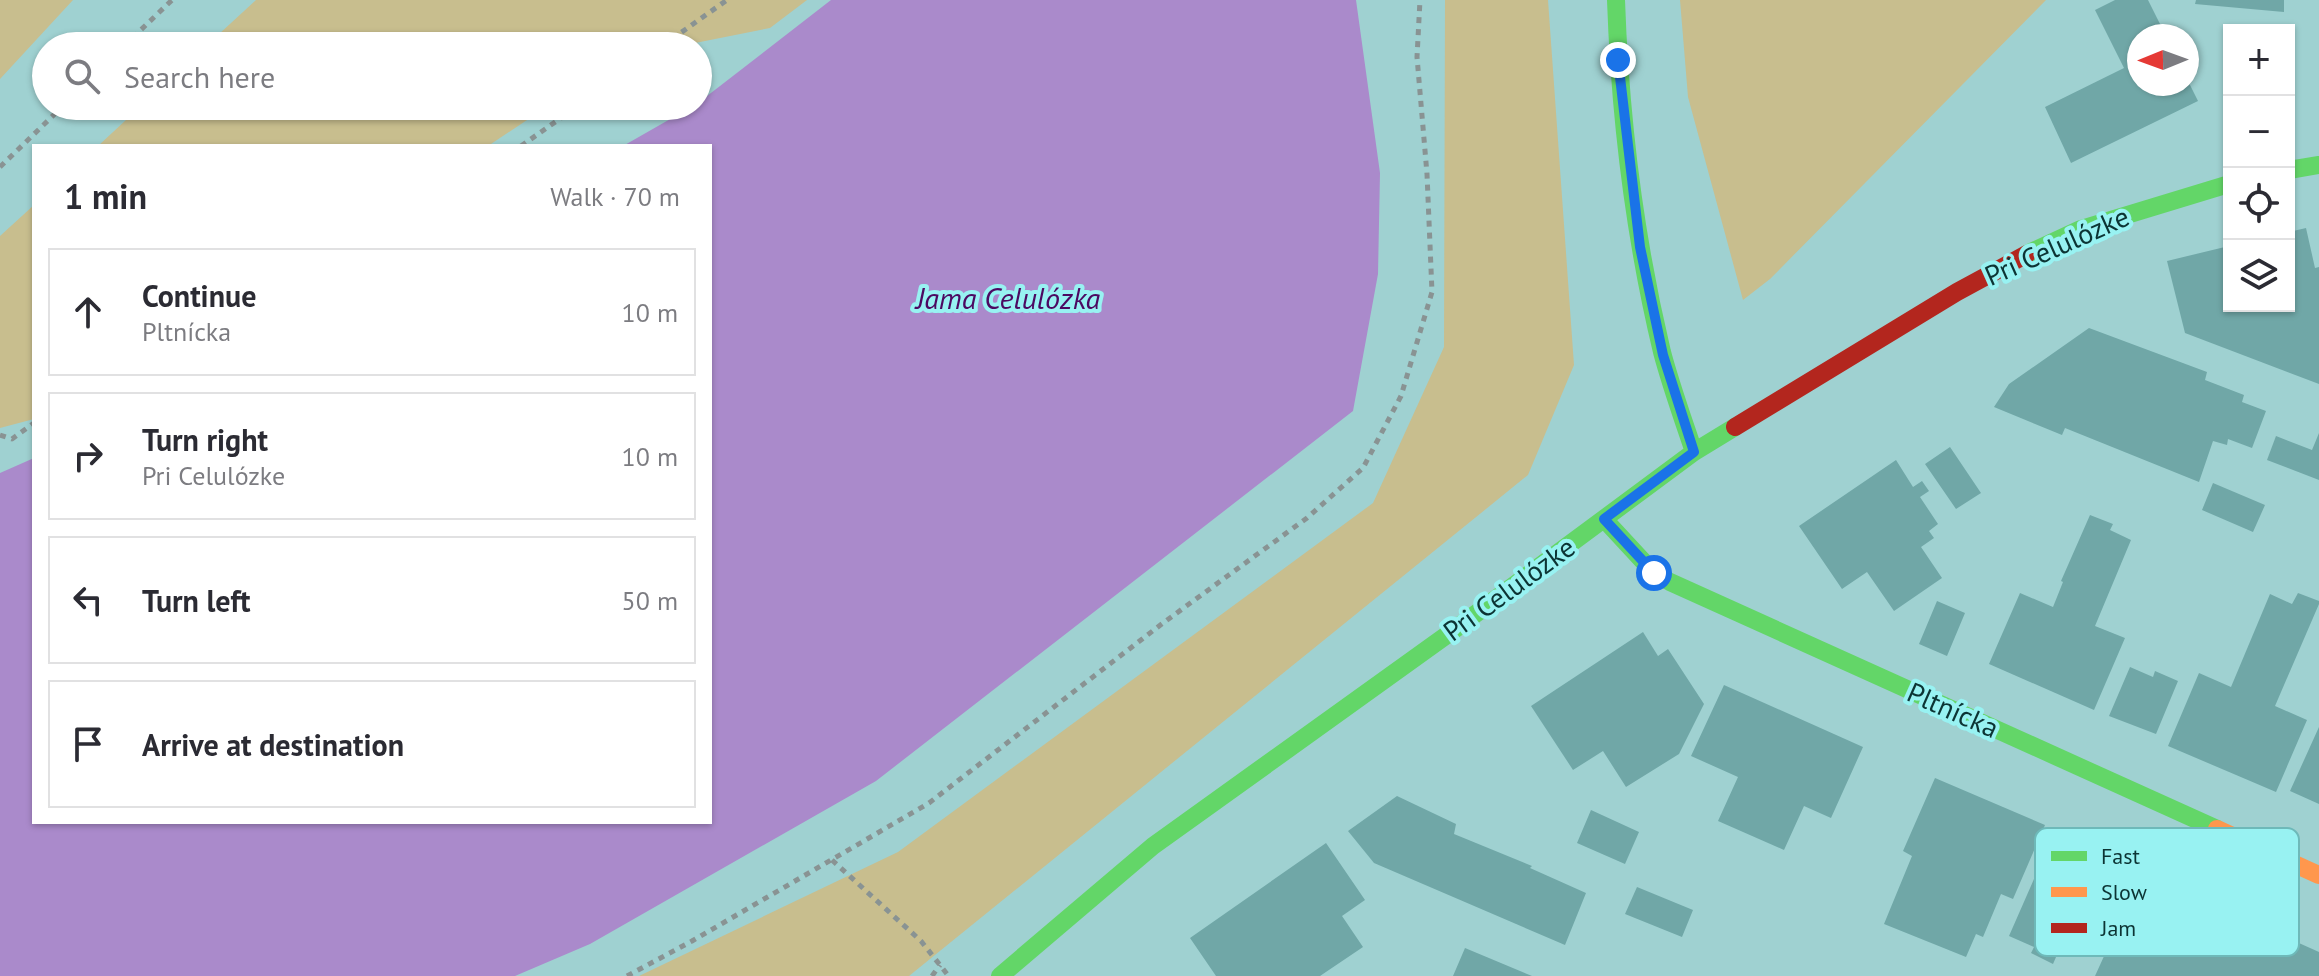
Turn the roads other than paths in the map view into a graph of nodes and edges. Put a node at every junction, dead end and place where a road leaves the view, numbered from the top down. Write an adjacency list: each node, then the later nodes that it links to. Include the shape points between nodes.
1 (1616, 0): 5 (street, via 1640,247 1663,355)
2 (2319, 165): 3 (street)
3 (2295, 169)
4 (2223, 186): 5 (street, Pri Celulózke, via 2081,229 2032,251)
5 (1694, 452): 6 (street, Pri Celulózke)
6 (1604, 519): 7 (street, Pltnícka, via 1654,573 1670,582); 10 (street, Pri Celulózke, via 1153,846)
7 (2215, 828)
8 (2299, 866): 9 (street, Pltnícka)
9 (2319, 875)
10 (1000, 976)

